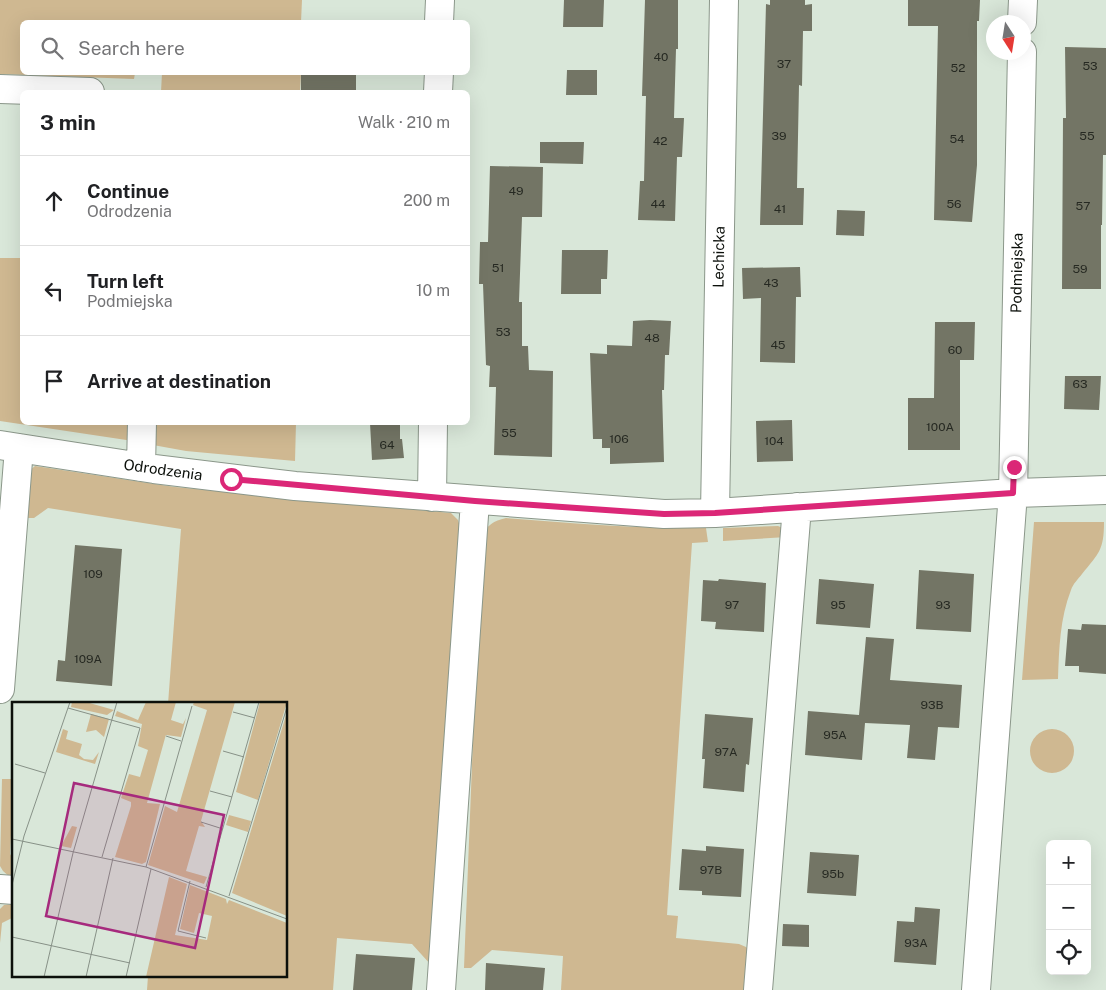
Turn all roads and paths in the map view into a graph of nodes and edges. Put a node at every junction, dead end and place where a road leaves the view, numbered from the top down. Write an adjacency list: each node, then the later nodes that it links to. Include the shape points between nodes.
1 (440, 0): 5 (street)
2 (724, 0): 20 (street, Lechicka)
3 (1023, 0): 4 (street)
4 (1022, 15)
5 (439, 20)
6 (1022, 60): 16 (street, Podmiejska)
7 (439, 75): 10 (street)
8 (0, 89): 9 (street)
9 (30, 90)
10 (438, 90)
11 (142, 425): 14 (street)
12 (433, 425): 17 (street)
13 (9, 446): 14 (street, Odrodzenia); 21 (street)
14 (141, 467): 17 (street, Odrodzenia, via 295,486)
15 (1106, 490): 16 (street, Odrodzenia)
16 (1013, 493): 19 (street, Odrodzenia); 24 (street, Podmiejska)
17 (432, 497): 18 (street, Odrodzenia)
18 (475, 501): 20 (street, Odrodzenia, via 664,514); 22 (street)
19 (797, 507): 20 (street, Odrodzenia); 23 (street)
20 (715, 513)
21 (0, 689)
22 (442, 990)
23 (758, 990)
24 (976, 990)

